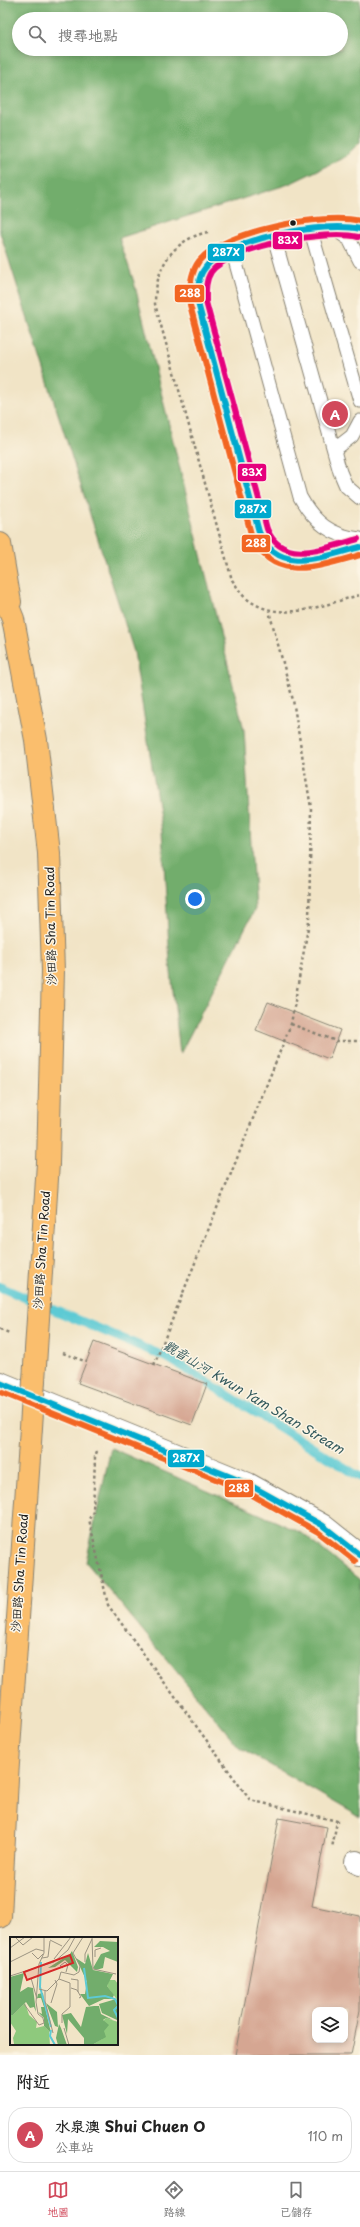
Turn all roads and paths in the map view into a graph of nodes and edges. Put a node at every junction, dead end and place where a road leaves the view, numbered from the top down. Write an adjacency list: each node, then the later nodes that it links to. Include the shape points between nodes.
1 (328, 225): 2 (lane); 3 (lane, via 343,224); 6 (lane, via 349,239)
2 (310, 228): 4 (lane); 7 (lane)
3 (360, 228)
4 (274, 238): 5 (lane); 9 (lane)
5 (232, 249): 11 (lane, via 300,497 318,523 332,532); 13 (lane, via 219,254 204,267 198,283 198,303 258,532 268,549 282,558 313,559)
6 (360, 261)
7 (360, 401)
8 (360, 421): 9 (lane, via 352,436)
9 (334, 450): 10 (lane, via 346,486)
10 (360, 498)
11 (360, 539)
12 (0, 544): 16 (highway)
13 (360, 547)
14 (0, 587): 16 (highway, 沙田路 Sha Tin Road)
15 (269, 611): 17 (path, via 293,700 312,808 308,922)
16 (13, 619): 24 (highway, 沙田路 Sha Tin Road, bridge, via 36,740 49,853 53,971 48,1163 6,1778)
17 (291, 1024): 18 (path, via 336,1042); 19 (path)
18 (360, 1041)
19 (154, 1364)
20 (0, 1383): 22 (street, via 248,1484 322,1525)
21 (98, 1449): 23 (path, via 95,1457 93,1512 88,1519 108,1605 250,1800 337,1820 332,1848)
22 (360, 1555)
23 (358, 1863)
24 (0, 1917)

